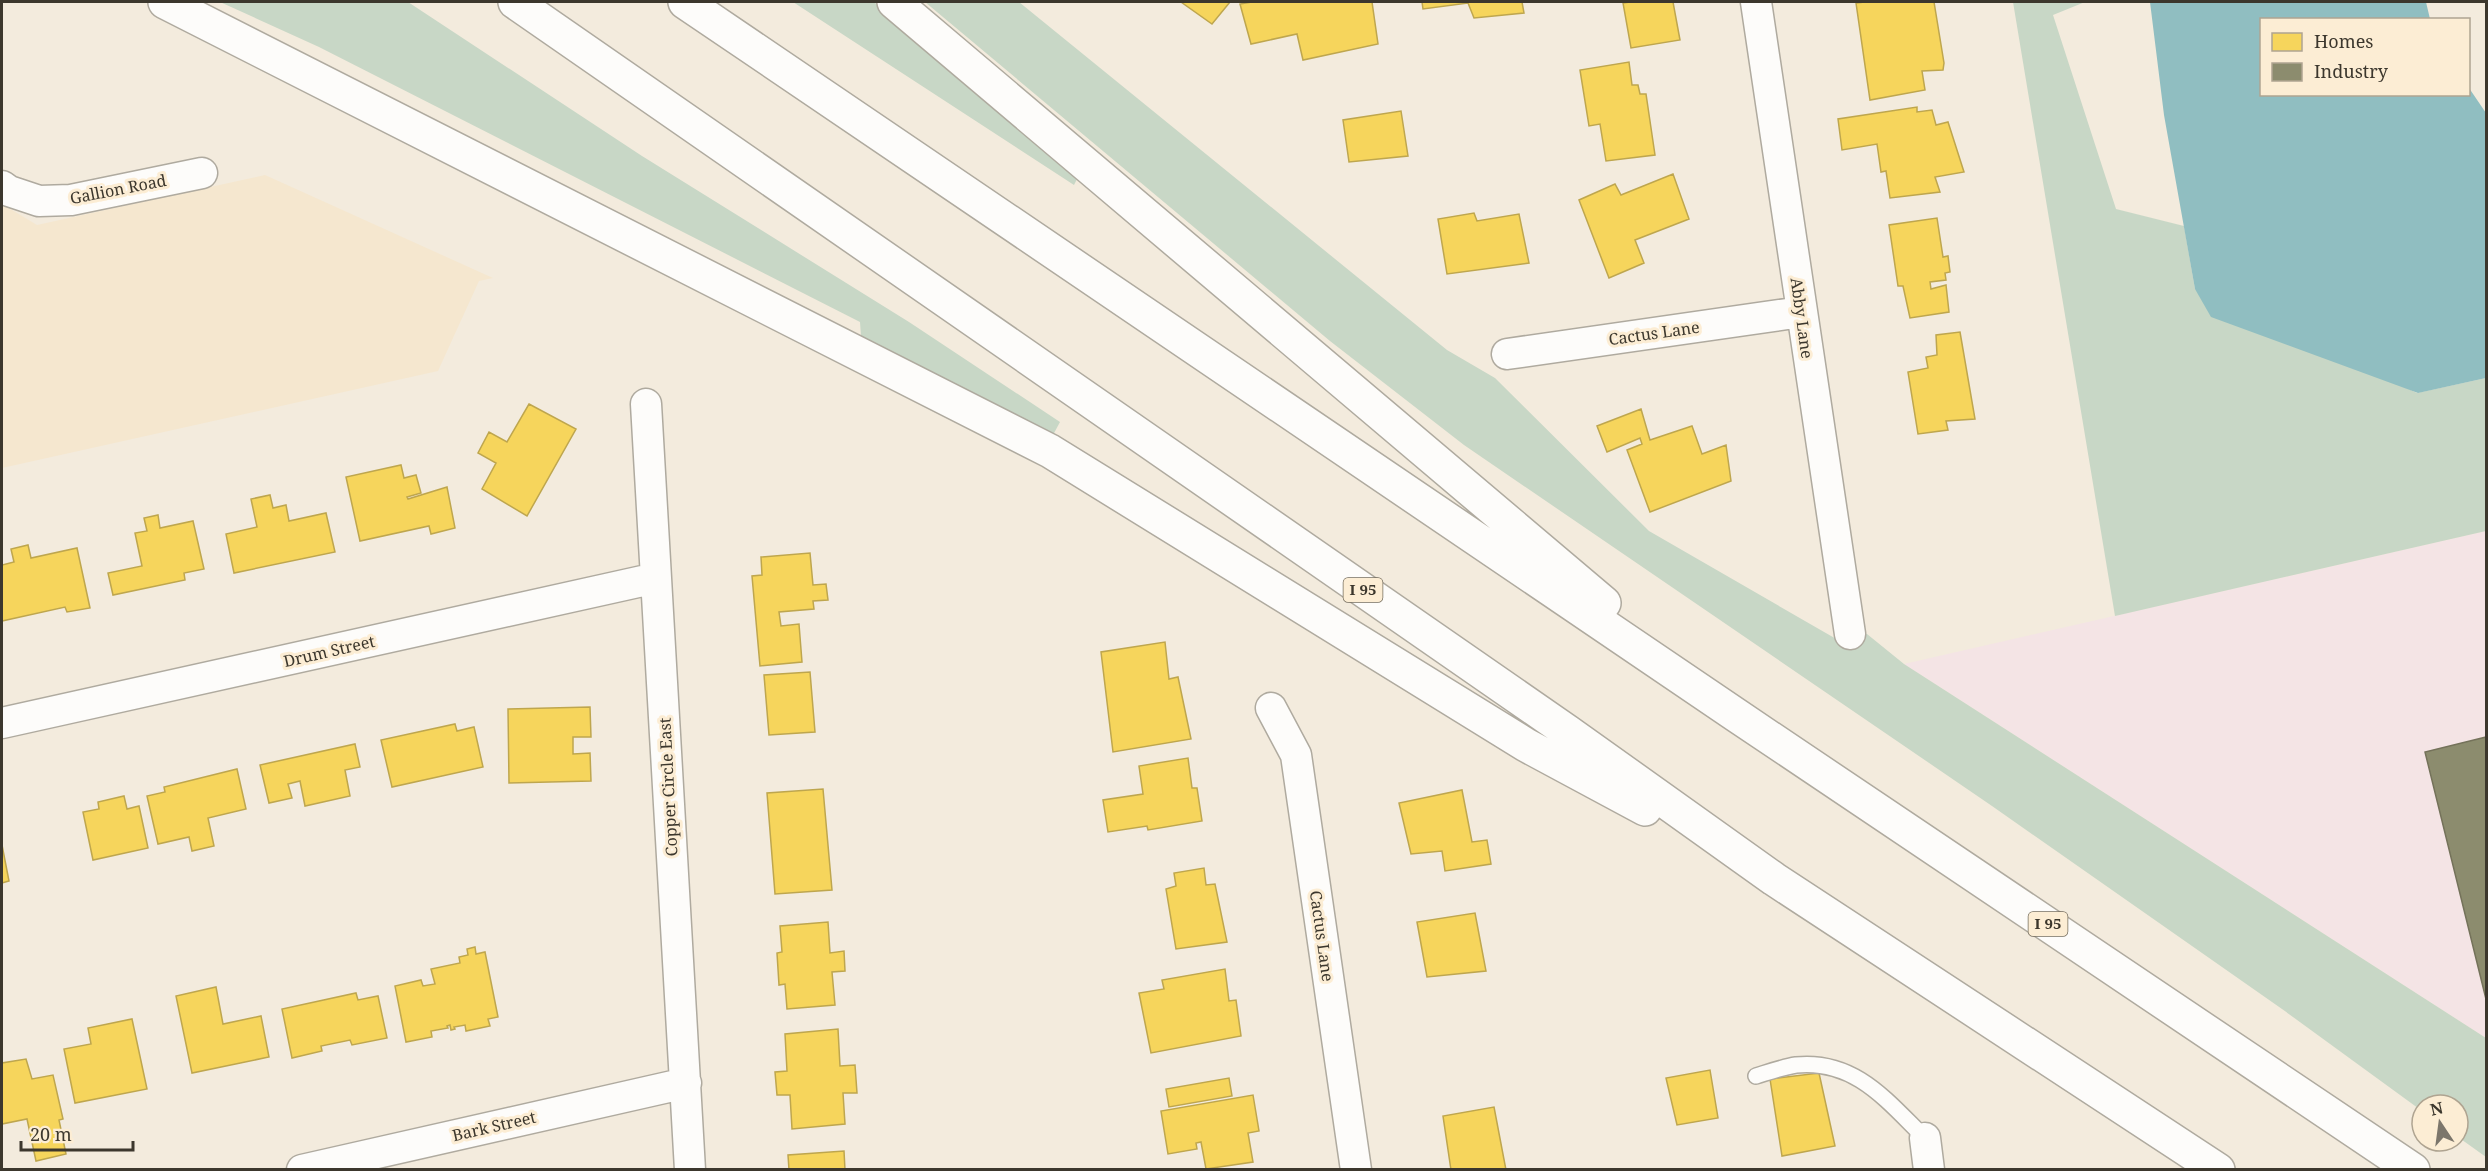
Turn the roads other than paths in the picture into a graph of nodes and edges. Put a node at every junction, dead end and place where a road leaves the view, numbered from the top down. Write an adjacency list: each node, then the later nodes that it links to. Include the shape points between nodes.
1 (165, 2): 16 (highway, via 1050,451 1526,745)
2 (515, 2): 16 (highway, I 95)
3 (685, 2): 14 (highway, I 95)
4 (894, 2): 14 (highway)
5 (1756, 2): 8 (street, Abby Lane)
6 (202, 173): 7 (street, Gallion Road, via 71,200 39,201)
7 (2, 186)
8 (1800, 312): 9 (street, Cactus Lane); 12 (street, Abby Lane)
9 (1507, 354)
10 (646, 404): 11 (street, Copper Circle East)
11 (656, 578): 15 (street, Drum Street); 18 (street, Copper Circle East)
12 (1850, 634)
13 (1271, 708): 22 (street, Cactus Lane, via 1296,755)
14 (1736, 715): 25 (highway, I 95)
15 (2, 723)
16 (1774, 879): 24 (highway, I 95)
17 (1756, 1076): 19 (lane, via 1796,1065 1834,1066 1871,1085)
18 (686, 1083): 20 (street, Bark Street); 21 (street, Copper Circle East)
19 (1925, 1138): 23 (street)
20 (302, 1170)
21 (690, 1170)
22 (1356, 1170)
23 (1929, 1170)
24 (2218, 1170)
25 (2413, 1170)

